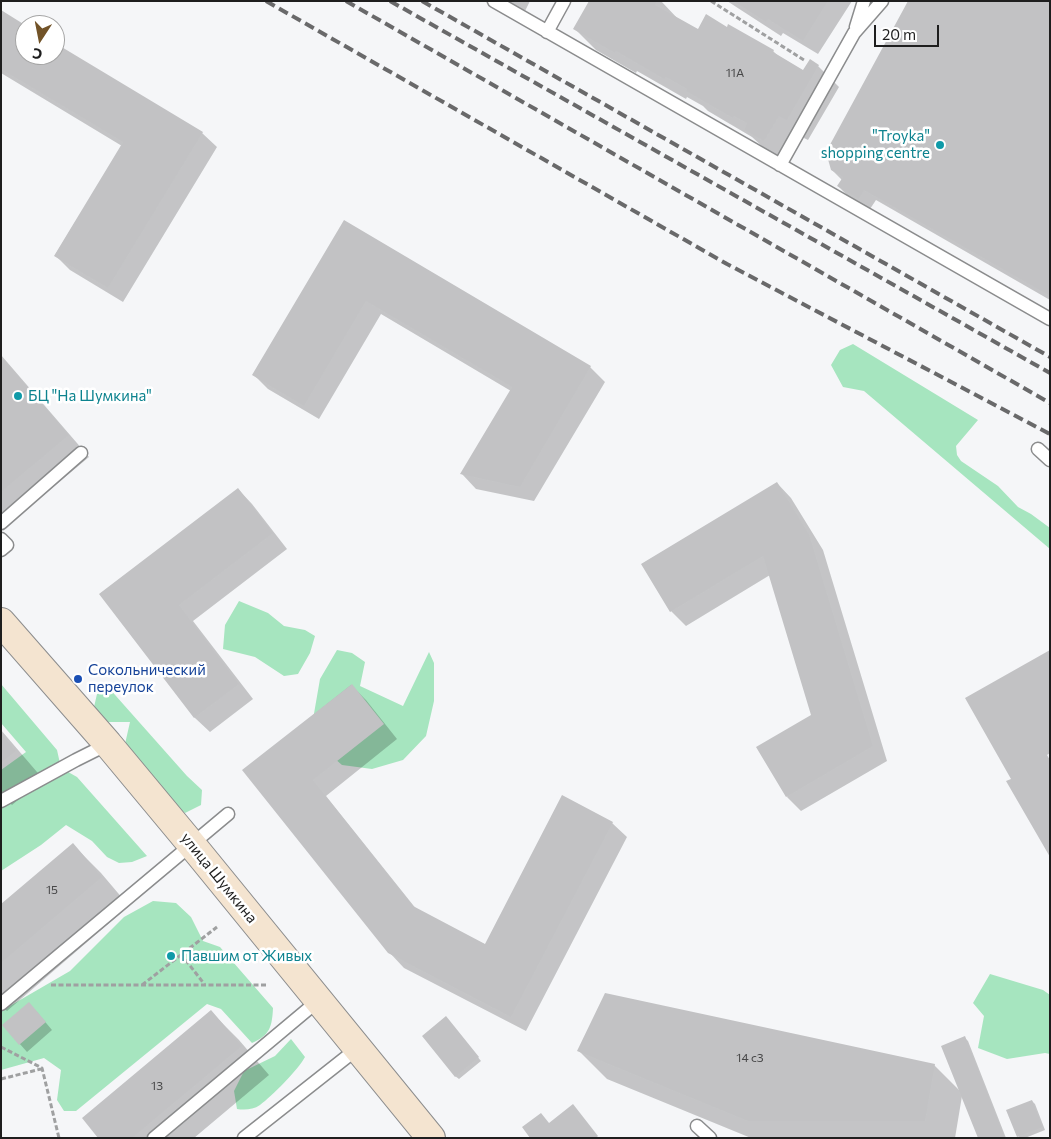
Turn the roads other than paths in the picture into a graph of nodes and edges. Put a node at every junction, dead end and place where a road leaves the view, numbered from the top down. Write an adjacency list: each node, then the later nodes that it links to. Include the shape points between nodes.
1 (494, 1): 5 (lane)
2 (564, 1): 5 (lane)
3 (864, 1): 6 (lane)
4 (882, 1): 6 (lane)
5 (547, 32): 7 (lane)
6 (854, 33): 7 (lane)
7 (780, 165): 8 (lane)
8 (1050, 319)
9 (1038, 449): 11 (lane)
10 (80, 452): 12 (lane)
11 (1050, 460)
12 (1, 524)
13 (1, 538): 14 (lane, via 7,545)
14 (1, 550)
15 (1, 622): 16 (street, улица Шумкина)
16 (108, 744): 17 (lane); 19 (street, улица Шумкина)
17 (1, 801)
18 (228, 814): 19 (lane)
19 (192, 845): 20 (street, улица Шумкина); 21 (lane)
20 (319, 1000): 22 (street, улица Шумкина); 24 (lane)
21 (1, 1004)
22 (358, 1048): 25 (lane); 26 (street, улица Шумкина)
23 (697, 1126): 27 (lane)
24 (154, 1138)
25 (244, 1138)
26 (431, 1138)
27 (710, 1138)

